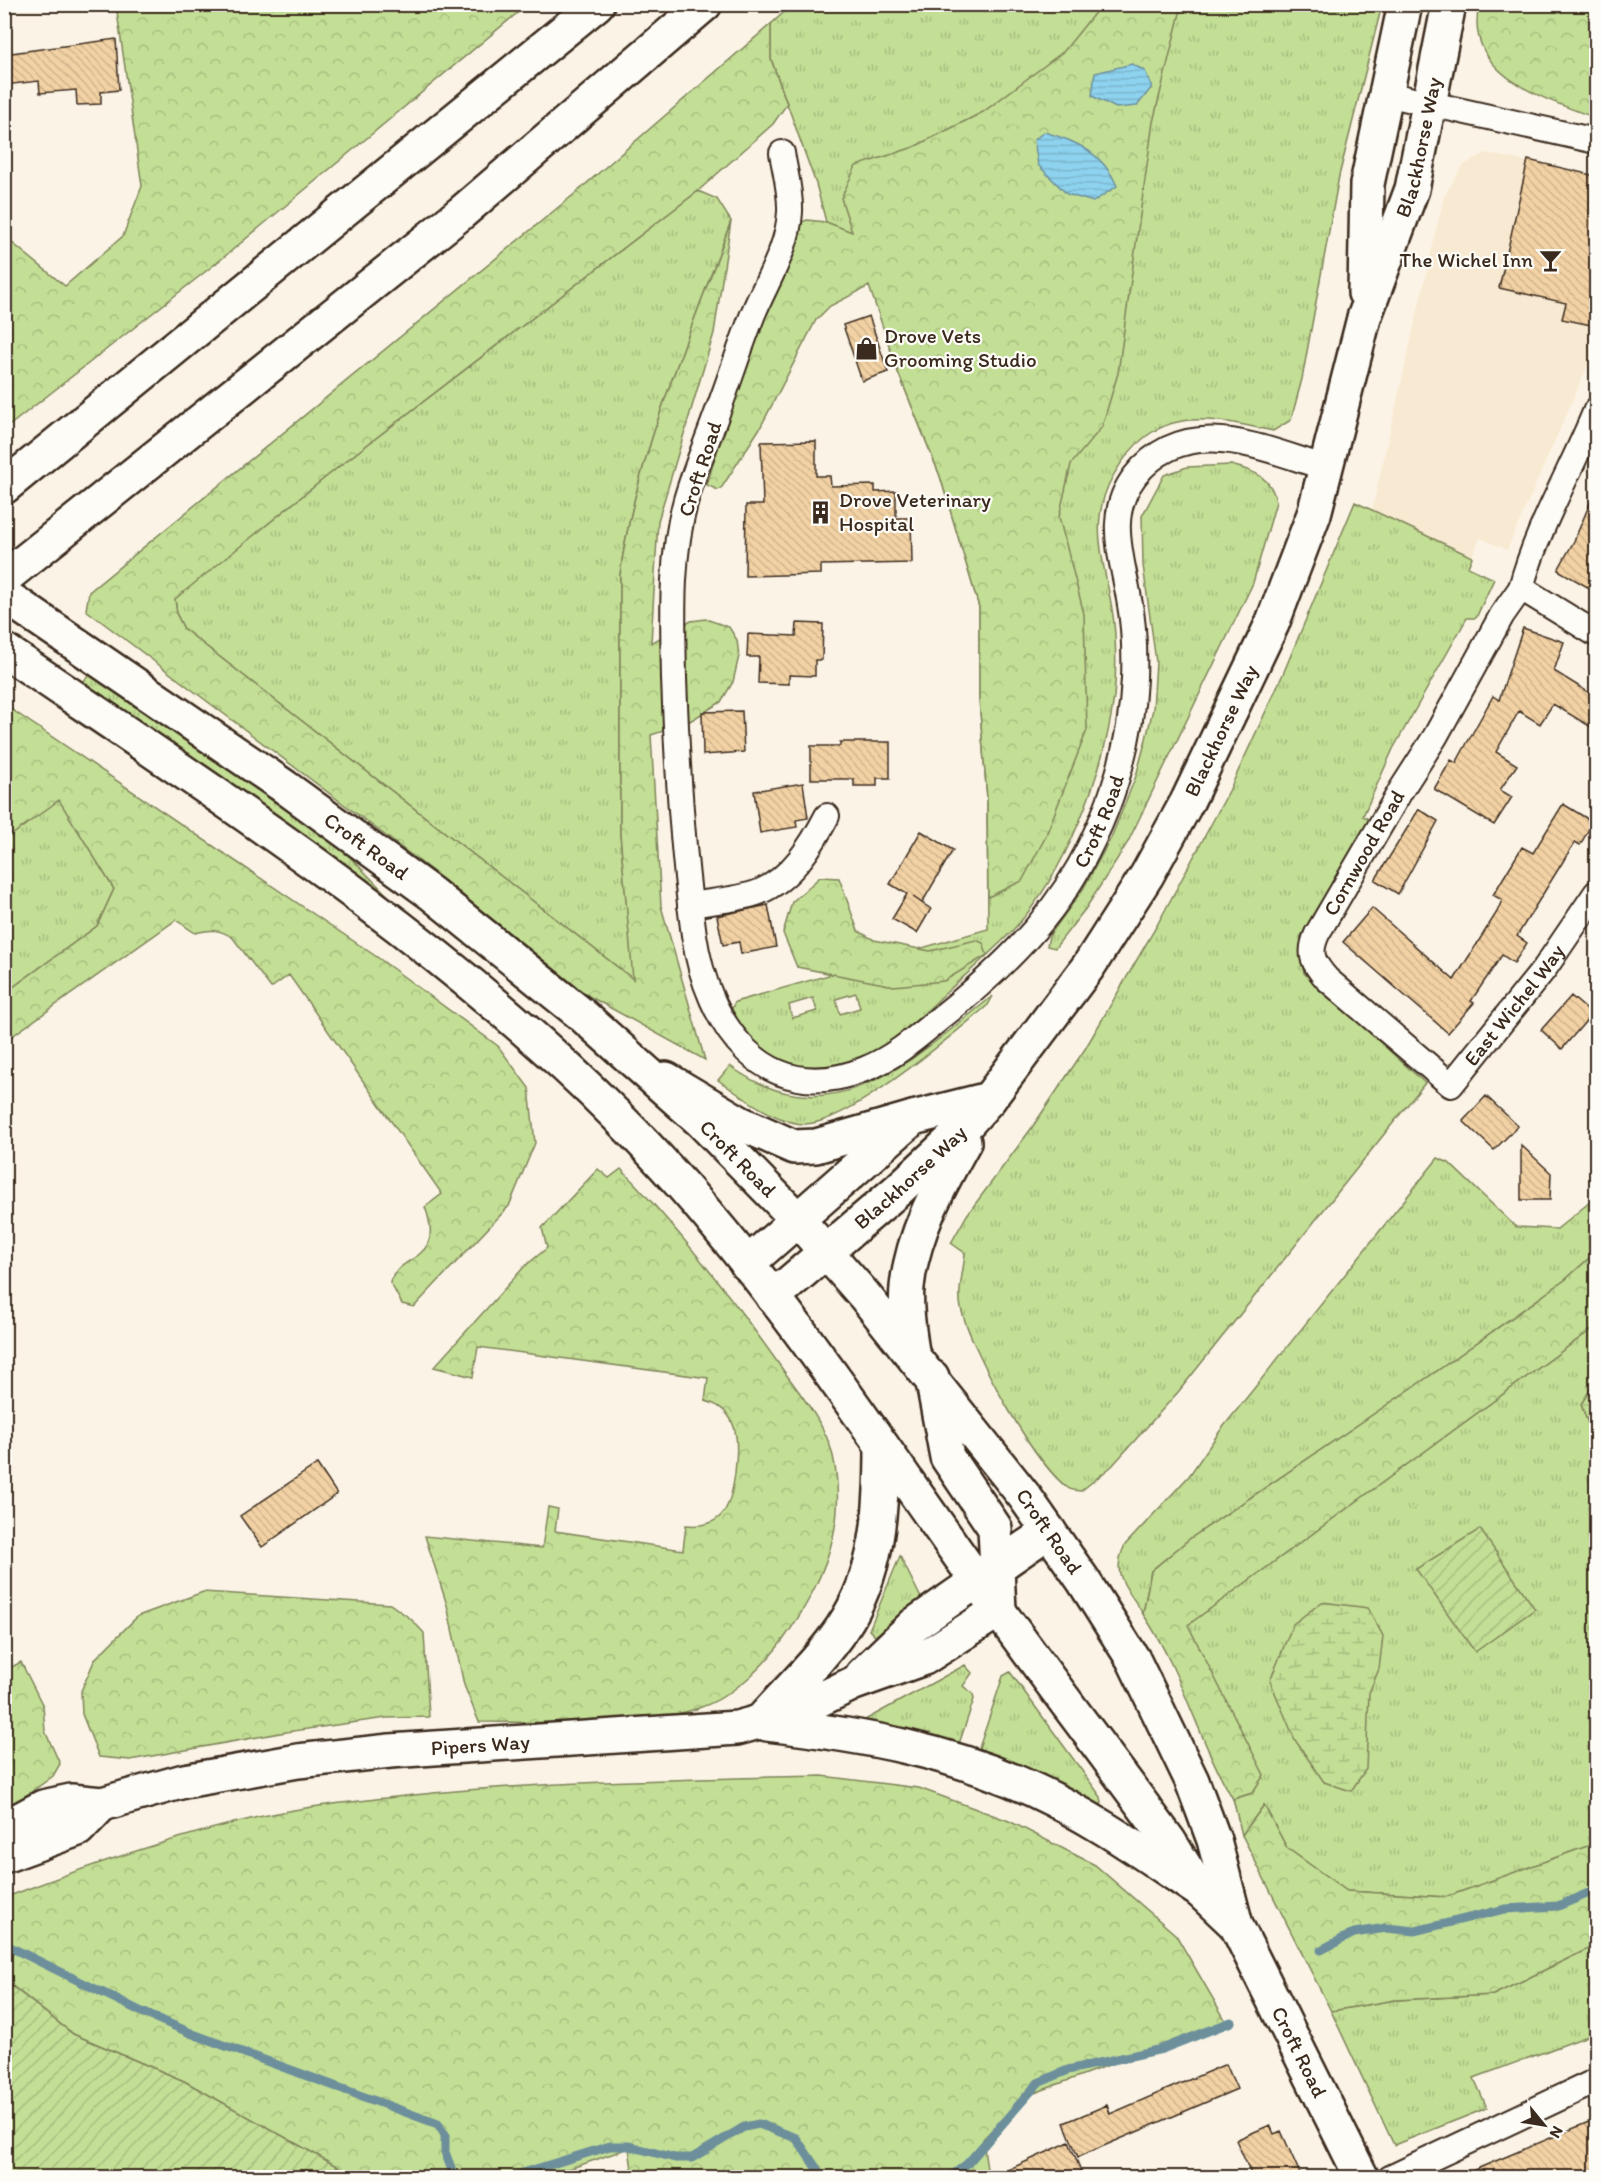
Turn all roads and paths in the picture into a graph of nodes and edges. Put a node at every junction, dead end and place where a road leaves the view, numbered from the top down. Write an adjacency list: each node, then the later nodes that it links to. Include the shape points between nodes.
1 (597, 4): 12 (main road)
2 (705, 4): 13 (main road, via 461,213)
3 (1405, 4): 5 (main road, Blackhorse Way)
4 (1449, 4): 6 (main road, Blackhorse Way)
5 (1386, 94): 6 (street); 9 (main road, Blackhorse Way, via 1367,184)
6 (1429, 103): 7 (street); 9 (main road, Blackhorse Way, via 1408,200)
7 (1596, 141)
8 (782, 153): 20 (street, Croft Road, via 790,210 783,248 753,315 685,503 679,542 673,616 677,783)
9 (1364, 318): 11 (main road, Blackhorse Way)
10 (1596, 410): 14 (street, via 1550,508)
11 (1327, 468): 20 (street, Croft Road, via 1240,442 1204,438 1167,448 1134,477 1121,500 1117,518 1117,542 1132,625 1131,718 1107,808 1066,888 1030,937 905,1046 870,1067 824,1080 792,1076 762,1064 738,1044 708,996 698,962); 23 (main road, Blackhorse Way, via 1284,598 1188,800 1147,875 1088,967)
12 (4, 487)
13 (4, 578)
14 (1521, 588): 16 (street); 22 (street, Cornwood Road, via 1312,945 1315,966 1327,979)
15 (4, 595): 21 (main road, Croft Road, via 285,787 432,894)
16 (1596, 634)
17 (4, 650): 27 (main road, Croft Road, via 332,877 455,973 615,1114)
18 (827, 816): 20 (street, via 802,856 771,885 747,895)
19 (1596, 893): 22 (street, East Wichel Way, via 1545,968)
20 (690, 905)
21 (636, 1062): 24 (main road, via 740,1122 794,1147 816,1146); 25 (main road, Croft Road, via 701,1121)
22 (1451, 1085)
23 (989, 1099): 24 (main road, Blackhorse Way); 26 (main road, Blackhorse Way, via 932,1158); 29 (main road, via 924,1220 907,1285 906,1314)
24 (913, 1118): 25 (main road, Blackhorse Way)
25 (797, 1219): 26 (main road, Croft Road); 27 (main road, Blackhorse Way)
26 (826, 1251): 28 (main road, Blackhorse Way); 29 (main road, Croft Road)
27 (747, 1264): 28 (main road, Croft Road)
28 (772, 1297): 31 (main road, Croft Road)
29 (912, 1352): 30 (main road, Croft Road)
30 (932, 1377): 32 (main road, Croft Road); 33 (main road, via 947,1457 994,1525)
31 (882, 1446): 33 (main road, Croft Road); 36 (main road, via 878,1535 855,1604 833,1640)
32 (1049, 1531): 33 (main road, Pipers Way); 41 (main road, Croft Road, via 1126,1646 1166,1722 1214,1840)
33 (987, 1573): 34 (main road, Croft Road); 35 (main road, Pipers Way, via 915,1624)
34 (999, 1610): 35 (main road, Pipers Way, via 930,1656); 40 (main road, Croft Road, via 1169,1841)
35 (854, 1683): 36 (main road, Pipers Way, via 792,1713)
36 (759, 1723): 37 (main road, Pipers Way, via 721,1730 390,1751 308,1760 184,1781); 40 (main road, via 893,1742 999,1776 1075,1812)
37 (102, 1804): 38 (main road, Pipers Way, via 71,1801 43,1807); 39 (main road, via 78,1829)
38 (4, 1828)
39 (4, 1856)
40 (1200, 1891): 41 (main road, Croft Road)
41 (1236, 1925): 43 (main road, Croft Road)
42 (1596, 2080): 44 (street)
43 (1362, 2178)
44 (1390, 2178)

